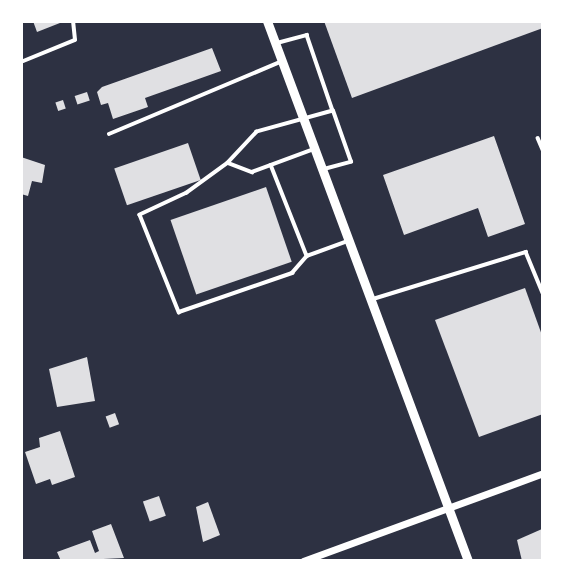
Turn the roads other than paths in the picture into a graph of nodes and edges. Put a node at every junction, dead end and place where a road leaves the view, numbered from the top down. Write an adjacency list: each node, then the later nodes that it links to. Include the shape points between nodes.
1 (73, 21): 5 (lane, via 75,40)
2 (267, 21): 3 (street)
3 (275, 44): 4 (street); 6 (lane, via 307,35)
4 (282, 61): 7 (street); 8 (lane)
5 (21, 62)
6 (333, 111): 7 (lane); 14 (lane, via 351,162)
7 (304, 121): 10 (street); 12 (lane, via 257,132)
8 (109, 134)
9 (538, 138): 11 (lane)
10 (315, 148): 13 (lane); 14 (street)
11 (543, 150)
12 (228, 163): 13 (lane, via 253,172); 16 (lane, via 187,193 140,215 179,312 292,272)
13 (271, 165): 16 (lane)
14 (323, 170): 15 (street)
15 (349, 240): 16 (lane); 18 (street)
16 (307, 256)
17 (543, 293): 18 (lane, via 526,252)
18 (372, 299): 20 (street)
19 (543, 473): 20 (street)
20 (450, 507): 21 (street); 22 (street)
21 (303, 561)
22 (468, 561)

